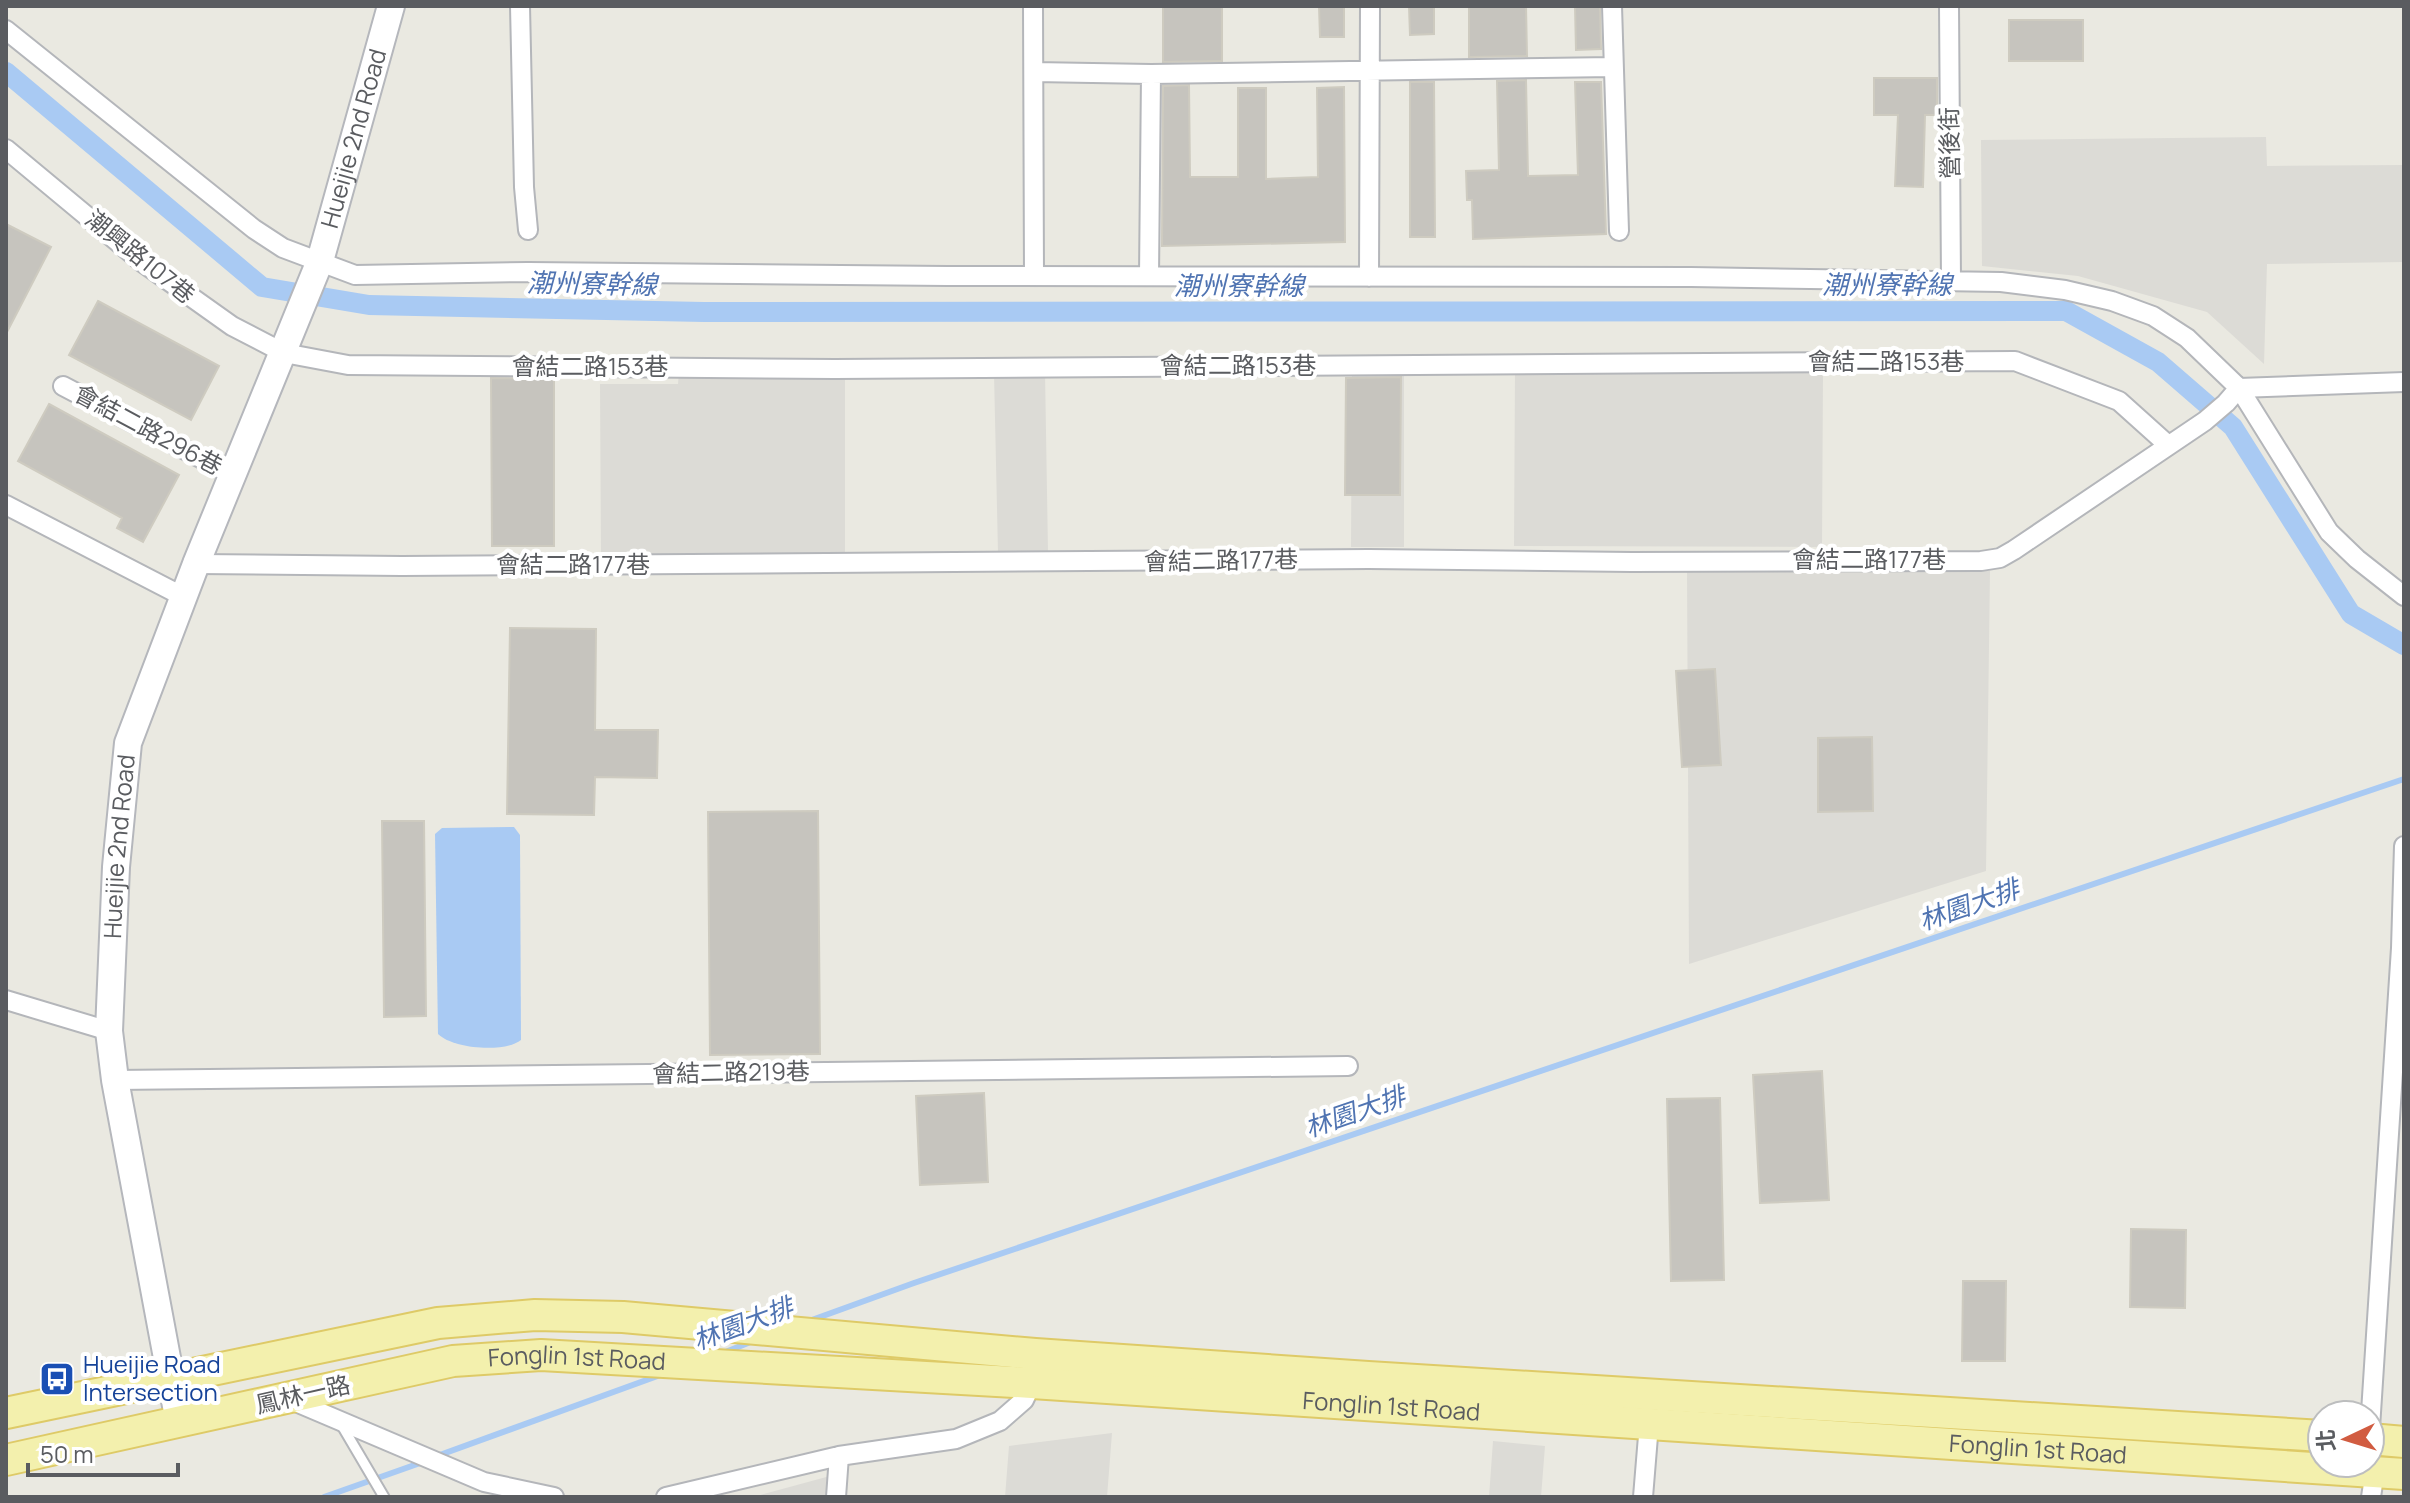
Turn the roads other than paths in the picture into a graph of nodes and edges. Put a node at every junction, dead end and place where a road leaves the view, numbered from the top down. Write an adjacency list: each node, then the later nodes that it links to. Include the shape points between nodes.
1 (391, 6): 15 (street, Hueijie 2nd Road)
2 (520, 6): 13 (street)
3 (1033, 6): 10 (street)
4 (1370, 6): 9 (street)
5 (1612, 6): 8 (street)
6 (1949, 6): 19 (street, 營後街)
7 (6, 30): 15 (street, via 254,229)
8 (1613, 67): 9 (street); 14 (street)
9 (1370, 70): 11 (street); 18 (street)
10 (1034, 72): 11 (street); 16 (street)
11 (1151, 74): 17 (street)
12 (6, 149): 20 (street, 潮興路107巷, via 204,308 232,326)
13 (528, 230)
14 (1619, 231)
15 (318, 266): 16 (street, via 355,275); 20 (street, Hueijie 2nd Road)
16 (1034, 276): 17 (street)
17 (1149, 276): 18 (street)
18 (1369, 277): 19 (street)
19 (1951, 281): 23 (street, via 2065,290 2153,316 2187,338)
20 (286, 347): 24 (street, 會結二路153巷, via 348,365 835,369 2015,361 2119,401); 25 (street, Hueijie 2nd Road)
21 (2404, 382): 23 (street)
22 (63, 386): 25 (street, 會結二路296巷)
23 (2239, 388): 24 (street, 會結二路177巷, via 2205,421); 28 (street, via 2329,532)
24 (2168, 445): 27 (street, 會結二路177巷, via 2014,550 1981,561)
25 (233, 475): 27 (street, Hueijie 2nd Road)
26 (6, 505): 29 (street)
27 (196, 564): 29 (street, Hueijie 2nd Road)
28 (2404, 596)
29 (184, 597): 33 (street, Hueijie 2nd Road, via 128,743)
30 (2404, 846): 31 (street)
31 (2402, 948): 41 (street)
32 (6, 1000): 33 (street)
33 (109, 1031): 35 (street, Hueijie 2nd Road)
34 (1348, 1066): 35 (street, 會結二路219巷)
35 (115, 1080): 38 (street, Hueijie 2nd Road)
36 (360, 1339): 37 (main road, Fonglin 1st Road, via 438,1323 549,1315 623,1317); 38 (main road, 鳳林一路)
37 (1033, 1369): 39 (main road, Fonglin 1st Road, via 541,1355 453,1361); 45 (main road, Fonglin 1st Road); 46 (main road, Fonglin 1st Road); 47 (street, via 1024,1400 1000,1421 956,1439)
38 (171, 1377): 42 (main road, 鳳林一路); 44 (street, Hueijie 2nd Road)
39 (379, 1377): 40 (main road, 鳳林一路)
40 (287, 1398): 43 (street); 44 (main road, 鳳林一路)
41 (2372, 1399)
42 (6, 1413)
43 (338, 1418): 50 (street); 51 (lane)
44 (179, 1422): 48 (main road, 鳳林一路)
45 (1649, 1424): 49 (main road, Fonglin 1st Road); 55 (street)
46 (2306, 1435)
47 (839, 1456): 53 (street); 54 (street)
48 (6, 1460)
49 (2383, 1481)
50 (484, 1490): 52 (street)
51 (384, 1497)
52 (554, 1497)
53 (666, 1497)
54 (836, 1497)
55 (1643, 1497)

